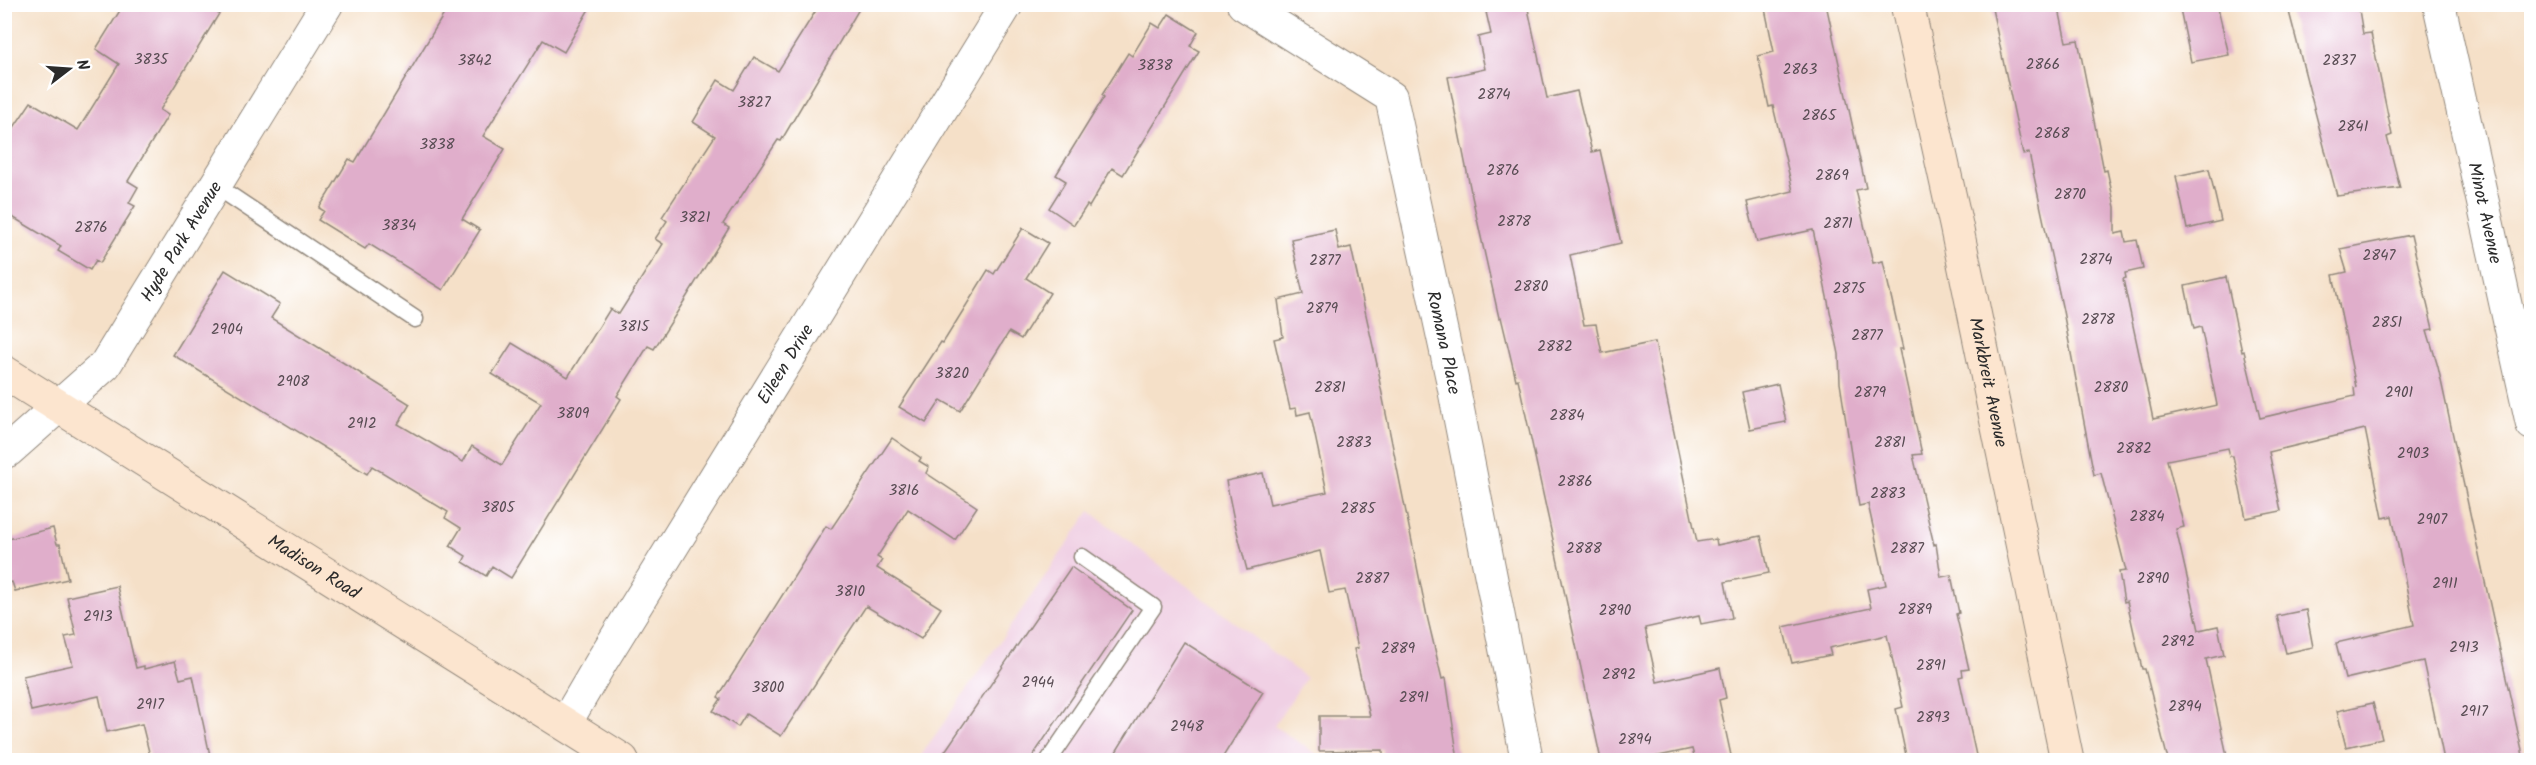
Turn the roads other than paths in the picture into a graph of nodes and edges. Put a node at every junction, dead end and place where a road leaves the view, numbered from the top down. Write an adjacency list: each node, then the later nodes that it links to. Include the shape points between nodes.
1 (327, 4): 6 (street, Hyde Park Avenue)
2 (1008, 4): 14 (street, Eileen Drive)
3 (1243, 4): 17 (street, Romana Place, via 1391,98 1452,379)
4 (1907, 4): 18 (street, Markbreit Avenue)
5 (2439, 4): 7 (street, Minot Avenue)
6 (216, 186): 8 (lane); 10 (street, Hyde Park Avenue, via 105,365)
7 (2520, 313): 11 (street, Minot Avenue)
8 (415, 319)
9 (4, 372): 10 (street, Madison Road)
10 (58, 405): 12 (street, Hyde Park Avenue); 14 (street, Madison Road)
11 (2532, 424)
12 (4, 452)
13 (1083, 557): 16 (lane, via 1153,607)
14 (565, 724): 15 (street, Madison Road)
15 (622, 760)
16 (1049, 760)
17 (1527, 760)
18 (2067, 760)

